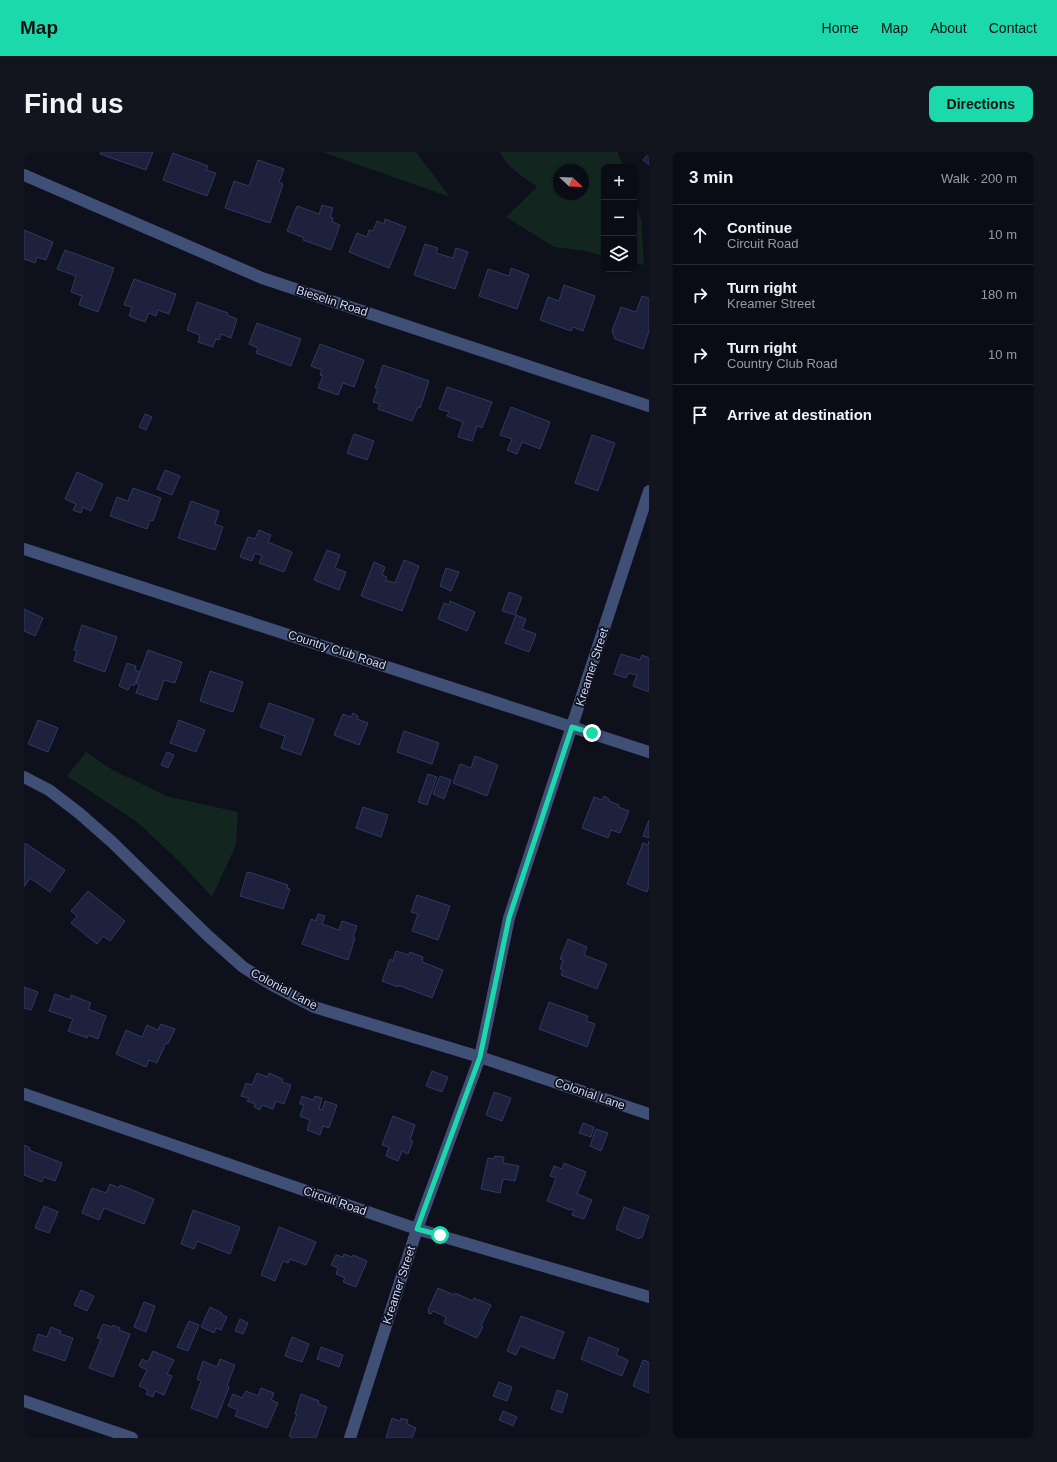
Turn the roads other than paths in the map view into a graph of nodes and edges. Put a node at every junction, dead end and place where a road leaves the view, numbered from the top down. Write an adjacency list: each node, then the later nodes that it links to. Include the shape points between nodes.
1 (24, 175): 2 (street, Bieselin Road, via 262,278)
2 (649, 406)
3 (649, 491): 5 (street, Kreamer Street)
4 (24, 549): 5 (street, Country Club Road)
5 (572, 727): 6 (street, Country Club Road); 8 (street, Kreamer Street, via 509,918)
6 (649, 752)
7 (24, 777): 8 (street, Colonial Lane, via 49,790 84,818 207,935 237,961 272,985 314,1007)
8 (480, 1057): 10 (street, Colonial Lane); 11 (street, Kreamer Street)
9 (24, 1094): 11 (street, Circuit Road)
10 (649, 1114)
11 (417, 1229): 12 (street, Circuit Road); 15 (street, Kreamer Street)
12 (649, 1297)
13 (24, 1401): 14 (street)
14 (132, 1438)
15 (350, 1438)

